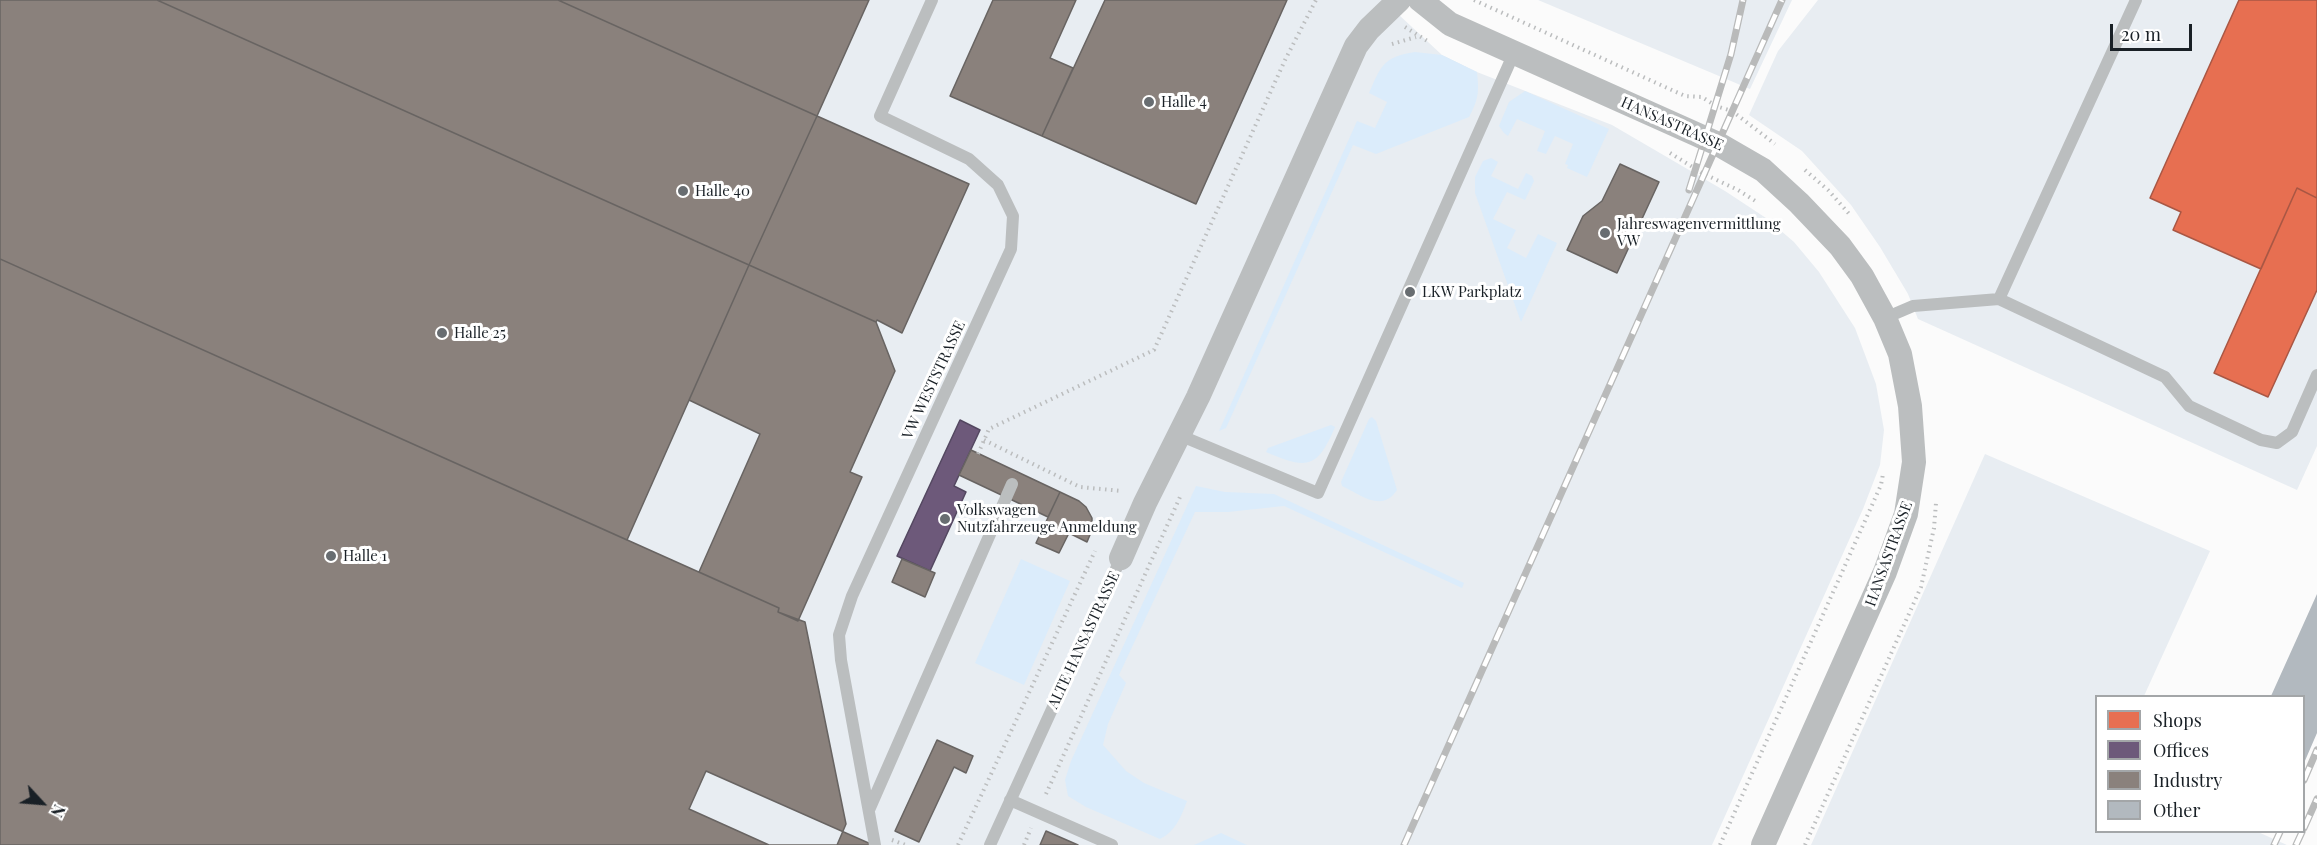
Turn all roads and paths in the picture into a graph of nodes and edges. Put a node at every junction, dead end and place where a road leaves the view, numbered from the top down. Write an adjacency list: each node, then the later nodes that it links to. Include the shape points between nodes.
1 (932, 0): 30 (lane, VW WESTSTRASSE, via 880,116 969,159 998,185 1013,216 1012,238 1011,249 845,611 839,635)
2 (1316, 0): 19 (path, via 1154,350 989,429)
3 (1399, 0): 18 (street, ALTE HANSASTRASSE, via 1356,46)
4 (1420, 0): 9 (street, HANSASTRASSE, via 1450,24)
5 (1474, 0): 10 (path, via 1685,96 1702,97 1747,121)
6 (2136, 0): 15 (lane)
7 (1417, 37): 8 (path)
8 (1430, 42)
9 (1514, 53): 16 (street, HANSASTRASSE, via 1718,144 1763,170 1840,246); 18 (lane, via 1318,493)
10 (1779, 148)
11 (1666, 151): 13 (path)
12 (1803, 169): 14 (path, via 1828,190)
13 (1761, 205)
14 (1856, 223)
15 (1999, 299): 16 (lane, via 1913,306); 17 (lane, via 2165,376 2189,405 2261,440 2277,442 2292,432)
16 (1885, 318): 37 (street, HANSASTRASSE, via 1900,354 1910,406 1914,462 1908,503 1885,572)
17 (2317, 375)
18 (1179, 435): 24 (street, ALTE HANSASTRASSE)
19 (984, 440): 20 (path); 23 (path, via 1080,487)
20 (978, 454)
21 (1885, 468): 36 (path, via 1881,485)
22 (1012, 484): 30 (lane)
23 (1123, 491): 24 (path); 26 (path)
24 (1151, 491): 28 (street, ALTE HANSASTRASSE); 31 (path, via 1183,490)
25 (1937, 498): 38 (path, via 1921,587)
26 (1118, 502)
27 (1098, 545): 33 (path)
28 (1121, 558): 29 (lane, ALTE HANSASTRASSE)
29 (1010, 800): 31 (lane); 34 (lane, ALTE HANSASTRASSE)
30 (869, 812): 32 (lane, VW WESTSTRASSE)
31 (1038, 813): 35 (lane)
32 (875, 845)
33 (958, 845)
34 (990, 845)
35 (1112, 845)
36 (1720, 845)
37 (1763, 845)
38 (1805, 845)

